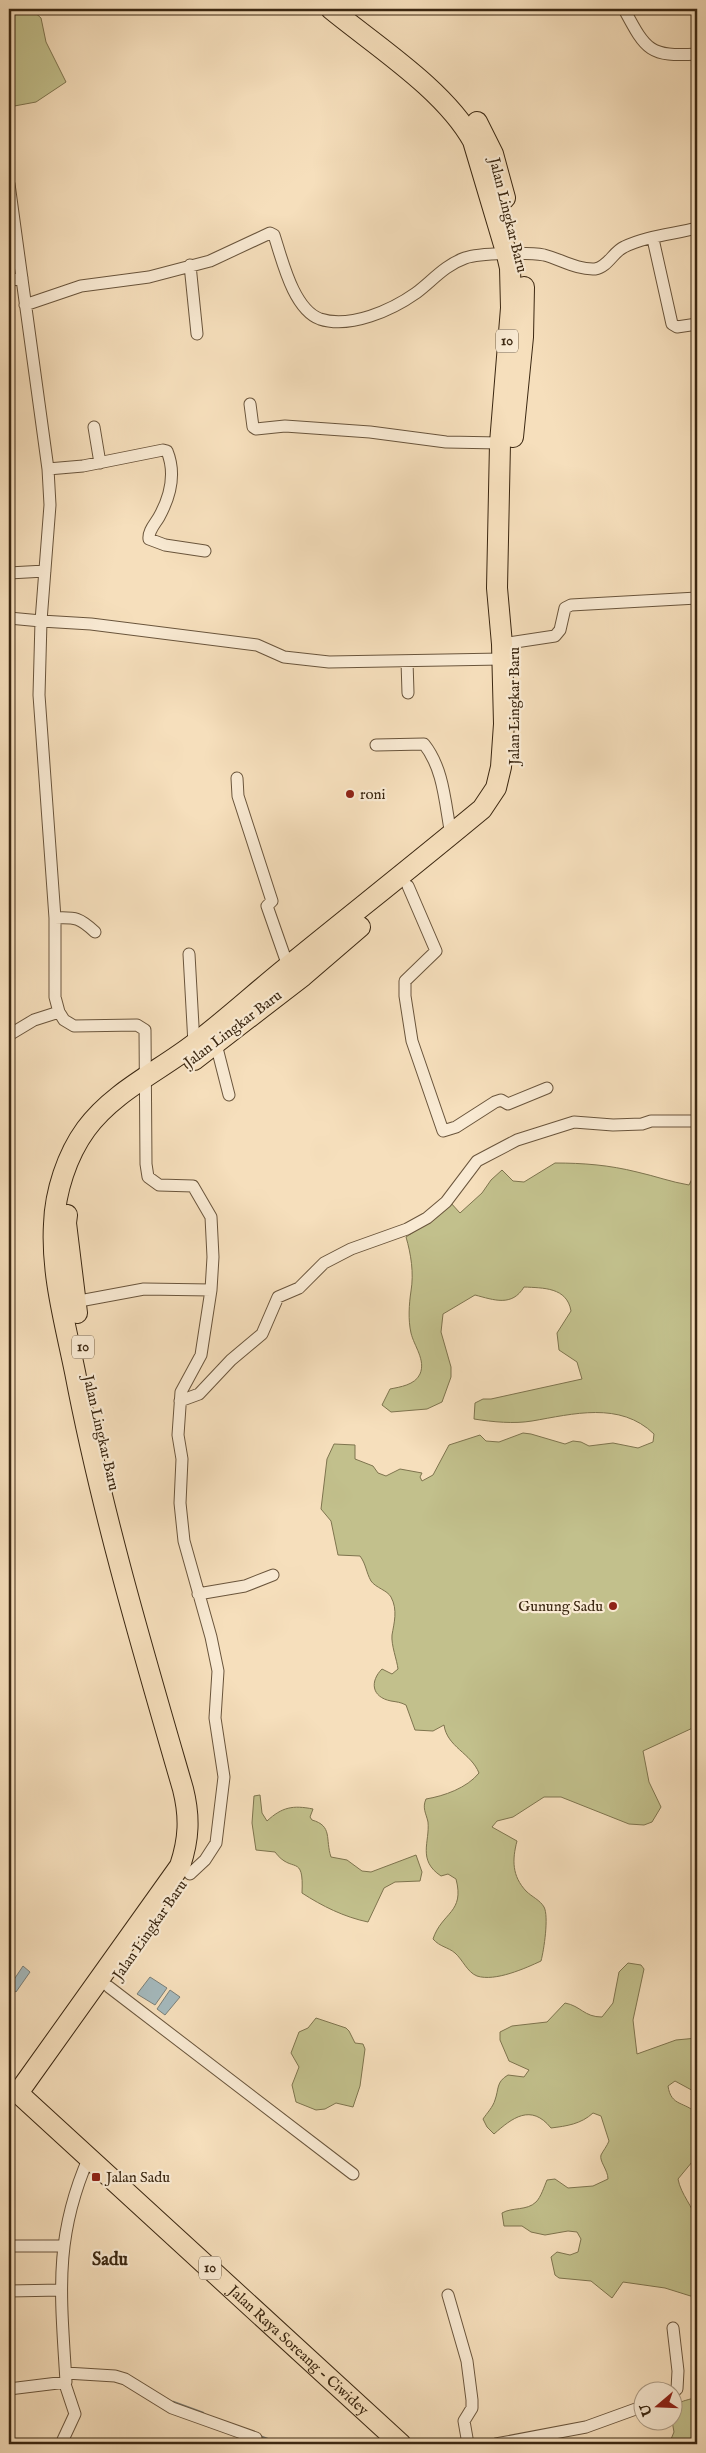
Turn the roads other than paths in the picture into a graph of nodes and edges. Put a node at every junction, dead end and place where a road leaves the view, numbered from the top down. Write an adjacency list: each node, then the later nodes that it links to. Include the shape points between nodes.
1 (331, 9): 8 (highway, Jalan Lingkar Baru / 10, via 431,90 463,124 473,141)
2 (349, 9): 8 (highway, Jalan Lingkar Baru / 10, via 469,110 493,154)
3 (624, 9): 4 (street, via 642,41 654,51 670,56)
4 (697, 54)
5 (9, 184): 10 (street)
6 (697, 228): 7 (street)
7 (653, 238): 8 (street, via 622,248 602,267 595,269 543,255); 13 (street, via 672,324 677,327)
8 (513, 255): 9 (street, via 488,253 464,258 451,264 399,304 341,321 318,318 299,301 272,233 210,261); 17 (highway, Jalan Lingkar Baru / 10); 26 (highway, Jalan Lingkar Baru / 10, via 524,276 523,337 508,491)
9 (190, 265): 12 (street, via 149,276 81,286); 14 (street)
10 (22, 278): 11 (street); 12 (street)
11 (9, 281)
12 (25, 305): 19 (street)
13 (697, 324)
14 (197, 334)
15 (250, 404): 17 (street, via 256,429 285,426 446,442)
16 (94, 427): 18 (street)
17 (500, 443): 26 (highway, Jalan Lingkar Baru / 10, via 497,588)
18 (100, 463): 19 (street); 20 (street, via 167,451 172,468 170,489 166,505 149,533 149,539 165,545)
19 (48, 469): 21 (street, via 50,504)
20 (205, 551)
21 (45, 571): 22 (street); 25 (street)
22 (9, 573)
23 (697, 598): 26 (street, via 571,605 565,608 560,630 555,636)
24 (9, 618): 25 (street)
25 (41, 620): 27 (street, via 257,645 284,656 322,661); 33 (street, via 39,695)
26 (506, 648): 27 (street); 31 (highway, Jalan Lingkar Baru / 10, via 504,724 496,788 482,810); 32 (highway, Jalan Lingkar Baru / 10, via 516,726 514,772 509,788 497,809 482,825)
27 (407, 661): 28 (street)
28 (408, 693)
29 (376, 745): 31 (street, via 424,744 438,770)
30 (237, 778): 36 (street, via 238,796 272,901 267,906)
31 (451, 835): 36 (highway, Jalan Lingkar Baru / 10)
32 (408, 886): 40 (highway, Jalan Lingkar Baru / 10, via 303,976); 42 (street, via 436,951 406,981 409,1024 444,1131 495,1102 501,1100 508,1104)
33 (55, 918): 34 (street, via 84,921); 37 (street, via 55,997)
34 (95, 932)
35 (189, 954): 39 (street)
36 (288, 966): 39 (highway, Jalan Lingkar Baru / 10)
37 (59, 1012): 38 (street, via 34,1020); 41 (street, via 67,1024 74,1026 141,1026 147,1035)
38 (9, 1035)
39 (194, 1044): 41 (highway, Jalan Lingkar Baru / 10)
40 (216, 1044): 41 (highway, Jalan Lingkar Baru / 10); 43 (street)
41 (146, 1087): 45 (street, via 148,1177 159,1185 193,1186 211,1217); 46 (highway, Jalan Lingkar Baru / 10, via 102,1131 77,1174 66,1223); 52 (highway, Jalan Lingkar Baru / 10, via 120,1096 100,1113 77,1143 56,1199 53,1226 56,1271 82,1408 123,1583 185,1798 188,1845 180,1866)
42 (547, 1088)
43 (229, 1096)
44 (697, 1121): 47 (street, via 613,1125 574,1122 517,1140 483,1156 446,1202 426,1218 407,1229 351,1248 324,1263 299,1288 278,1297 262,1334 231,1360 199,1394)
45 (211, 1290): 46 (street, via 144,1289); 47 (street, via 201,1355 182,1386)
46 (74, 1302): 50 (highway, Jalan Lingkar Baru / 10, via 94,1406 135,1580 202,1812)
47 (180, 1402): 49 (street, via 181,1512 184,1541)
48 (273, 1575): 49 (street, via 245,1586)
49 (198, 1594): 50 (street, via 218,1670 215,1718 224,1787 216,1843)
50 (190, 1874): 51 (highway, Jalan Lingkar Baru / 10)
51 (110, 1987): 52 (highway, Jalan Lingkar Baru / 10); 54 (street)
52 (23, 2098): 53 (highway, Jalan Raya Soreang - Ciwidey / 10)
53 (89, 2157): 56 (street, via 76,2188); 67 (highway, Jalan Raya Soreang - Ciwidey / 10)
54 (353, 2174)
55 (9, 2246): 56 (street)
56 (63, 2246): 57 (street)
57 (61, 2290): 58 (street); 61 (street)
58 (9, 2291)
59 (448, 2295): 68 (street, via 467,2362 472,2400 472,2408 464,2421)
60 (672, 2328): 62 (street)
61 (65, 2378): 63 (street); 65 (street, via 115,2376 172,2408); 66 (street, via 75,2414)
62 (678, 2380)
63 (9, 2389)
64 (634, 2410): 69 (street, via 586,2427)
65 (256, 2438)
66 (61, 2444)
67 (401, 2444)
68 (468, 2444)
69 (496, 2444)

